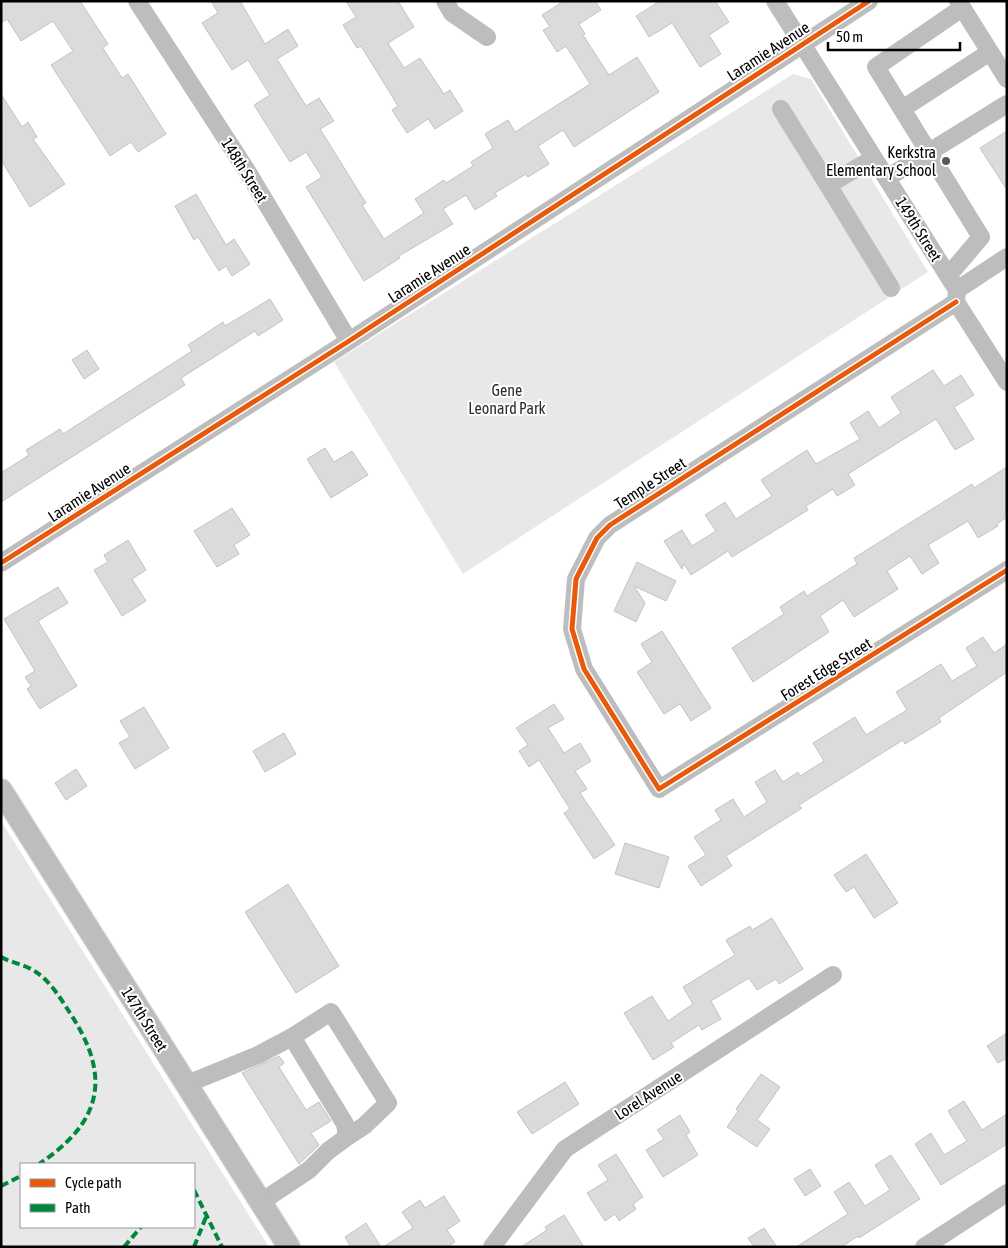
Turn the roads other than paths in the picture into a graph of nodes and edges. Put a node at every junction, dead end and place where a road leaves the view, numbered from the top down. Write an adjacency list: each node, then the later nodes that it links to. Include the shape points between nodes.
1 (137, 1): 20 (street, 148th Street, via 246,171)
2 (445, 1): 6 (street, via 452,13)
3 (776, 1): 7 (street, 149th Street)
4 (869, 1): 7 (street, Laramie Avenue)
5 (960, 5): 8 (street); 11 (street, via 876,67)
6 (487, 37)
7 (802, 44): 14 (street, 149th Street); 20 (street, Laramie Avenue)
8 (990, 52): 9 (street); 11 (street)
9 (1007, 79)
10 (1007, 104): 13 (street)
11 (902, 109): 13 (street)
12 (781, 110): 16 (street)
13 (929, 153): 15 (street); 19 (street, via 981,237)
14 (874, 158): 15 (street, 149th Street); 16 (street)
15 (887, 178): 19 (street, 149th Street)
16 (828, 185): 18 (street)
17 (1007, 256): 19 (street, Temple Street)
18 (891, 288)
19 (954, 289): 21 (street, 149th Street); 24 (street, Temple Street, via 628,512 597,538 576,579 572,629 577,652 584,669)
20 (348, 341): 22 (street, Laramie Avenue)
21 (1007, 382)
22 (1, 563)
23 (1007, 570): 24 (street, Forest Edge Street)
24 (659, 789)
25 (1, 790): 28 (main road, 147th Street)
26 (833, 975): 33 (street, Lorel Avenue, via 565,1149)
27 (292, 1037): 28 (street, via 258,1055); 29 (street, via 344,1124); 29 (street, via 331,1012 388,1103 364,1126)
28 (187, 1084): 31 (main road, 147th Street)
29 (346, 1137): 31 (street, via 310,1170)
30 (1007, 1193): 34 (street)
31 (261, 1202): 32 (main road, 147th Street)
32 (289, 1247)
33 (492, 1247)
34 (924, 1247)

